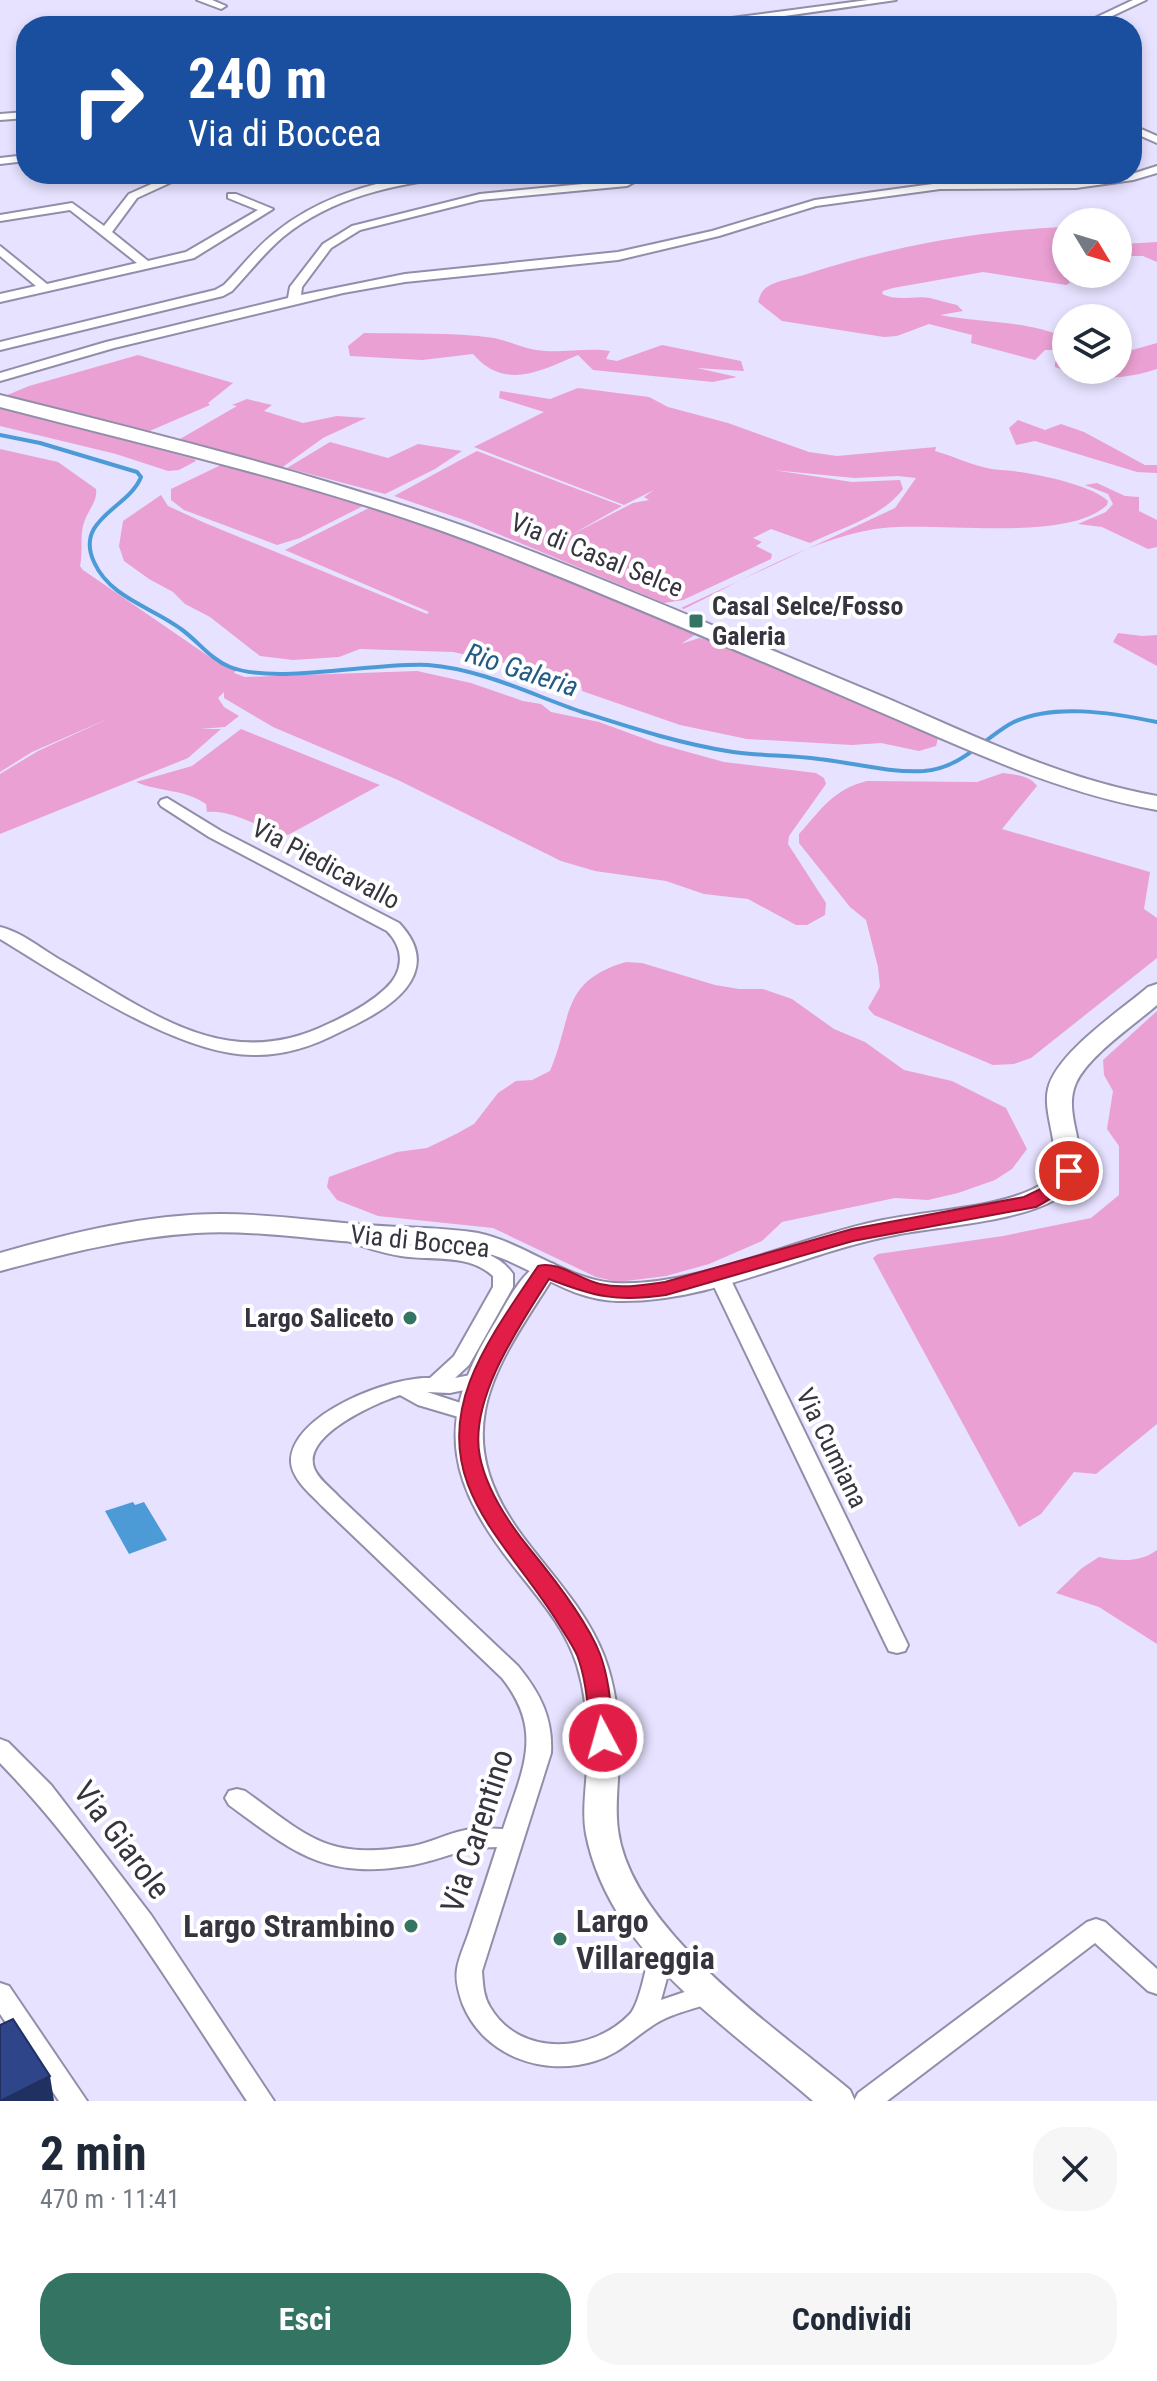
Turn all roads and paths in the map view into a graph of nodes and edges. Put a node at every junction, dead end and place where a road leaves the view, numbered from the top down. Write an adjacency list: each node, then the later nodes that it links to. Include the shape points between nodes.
1 (202, 0): 4 (street)
2 (891, 0): 5 (street)
3 (1141, 0): 6 (street)
4 (221, 6)
5 (769, 16)
6 (1105, 16)
7 (160, 184): 13 (street, via 133,196)
8 (387, 184): 19 (street, via 316,211 277,236 219,293)
9 (614, 184): 18 (street, via 480,197 356,228 321,254 296,287)
10 (1083, 184): 18 (street, via 940,186 815,203 618,256 405,278)
11 (232, 196): 15 (street, via 267,209 199,251)
12 (0, 218): 13 (street, via 72,206)
13 (106, 232): 15 (street)
14 (0, 250): 16 (street)
15 (146, 265): 16 (street)
16 (45, 288): 17 (street)
17 (0, 298)
18 (294, 301): 20 (street)
19 (0, 346)
20 (0, 377)
21 (0, 401): 23 (main road, Via di Casal Selce, via 426,516 1017,764 1083,788)
22 (167, 803): 24 (street, Via Piedicavallo, via 215,834 389,924 409,949 403,980 379,1002 318,1038 271,1050 235,1051 175,1032)
23 (1157, 803)
24 (0, 932)
25 (1157, 992): 29 (main road, Via di Boccea, via 1064,1076 1058,1116 1071,1162 1052,1191 1029,1202 852,1235)
26 (347, 1234): 27 (main road, Via di Boccea, via 184,1224 114,1233); 28 (main road, Via di Boccea, via 484,1243); 31 (street, via 404,1250 473,1257 503,1274 503,1287 462,1360)
27 (0, 1262)
28 (545, 1270): 29 (main road, Via di Boccea, via 589,1289 614,1293 653,1291); 30 (street)
29 (718, 1274): 34 (street, Via Cumiana)
30 (481, 1380): 31 (street, Via Carentino); 33 (street)
31 (437, 1384): 32 (street, Via Carentino)
32 (402, 1387): 33 (street); 37 (street, Via Carentino, via 331,1421 308,1442 302,1464 331,1502 527,1691 539,1715 540,1740)
33 (472, 1414): 38 (street, via 468,1455 483,1495 588,1652 602,1720 602,1831 610,1864 625,1899)
34 (897, 1645)
35 (0, 1748): 44 (street, Via Giarole, via 43,1792 142,1922)
36 (237, 1798): 37 (street, via 296,1841 349,1861 414,1855 470,1838)
37 (512, 1838): 42 (street, Via Carentino, via 469,1971 477,2013 513,2045 569,2056 611,2044)
38 (663, 1949): 41 (street); 42 (street)
39 (1157, 1984): 46 (street, via 1096,1929)
40 (0, 1993): 43 (street)
41 (711, 1993): 42 (street, Via Carentino); 45 (street)
42 (644, 2017)
43 (74, 2101)
44 (261, 2101)
45 (838, 2101)
46 (867, 2101)

